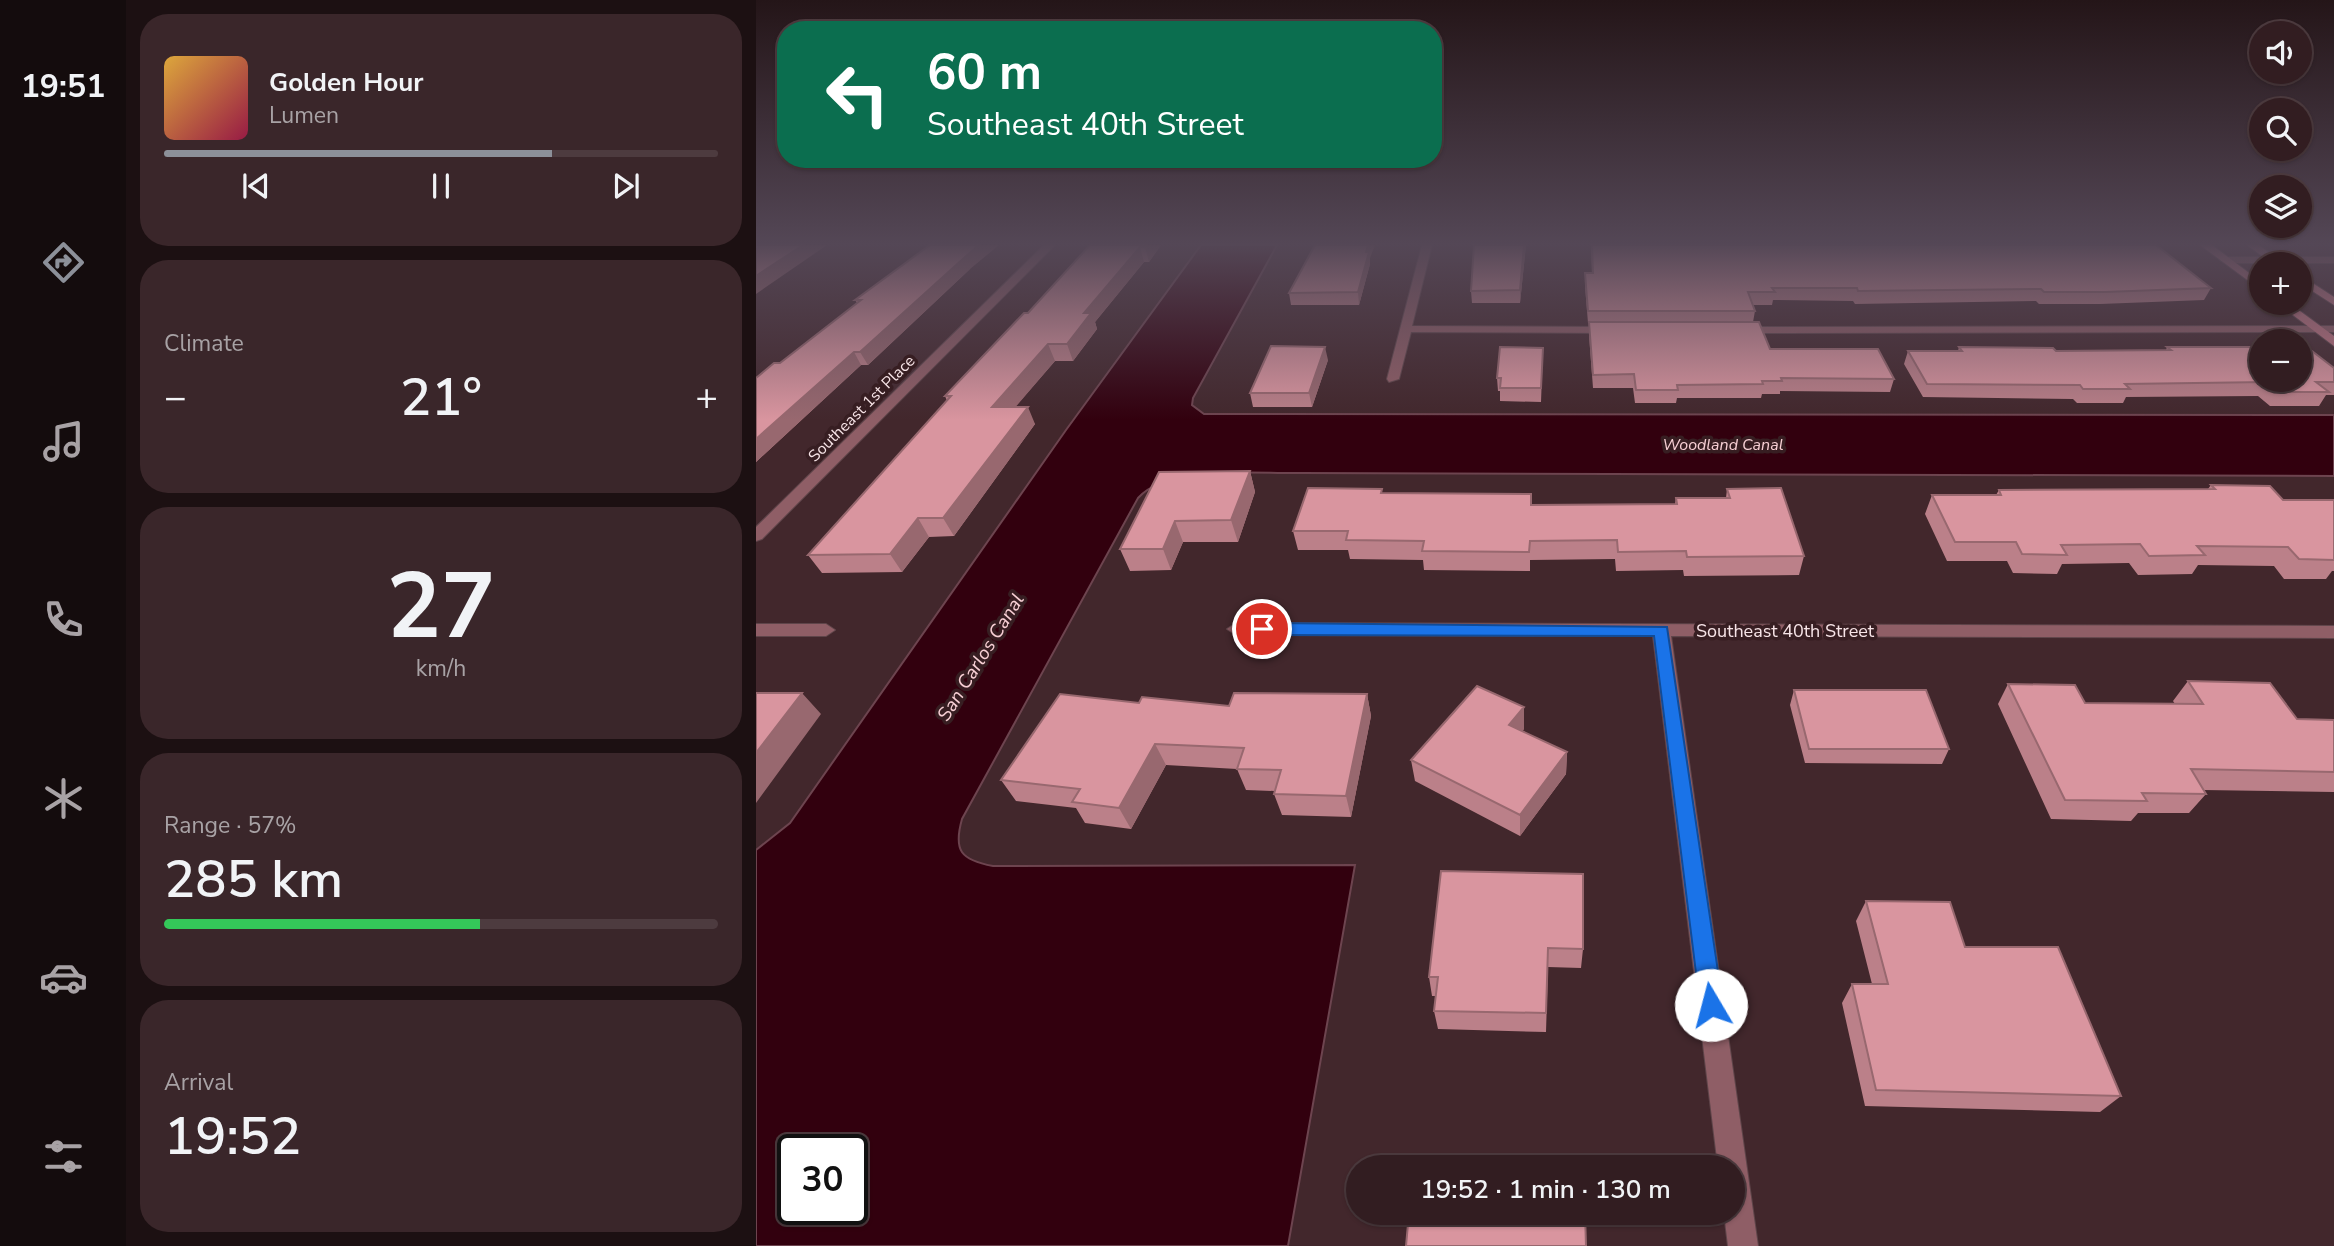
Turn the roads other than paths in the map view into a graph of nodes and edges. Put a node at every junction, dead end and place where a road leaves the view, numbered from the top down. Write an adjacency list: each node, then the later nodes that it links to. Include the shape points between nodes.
1 (992, 303): 11 (street, Southeast 1st Place)
2 (1413, 303): 4 (street)
3 (2298, 315): 5 (main road)
4 (1406, 329): 7 (street); 10 (street)
5 (2317, 329): 6 (street); 8 (street); 9 (main road)
6 (2334, 329)
7 (1626, 330)
8 (1722, 330)
9 (2334, 342)
10 (1393, 379)
11 (756, 536)
12 (1236, 629): 15 (street, Southeast 40th Street)
13 (756, 630): 14 (street)
14 (826, 630)
15 (1661, 631): 16 (street, Southeast 40th Street); 17 (street)
16 (2334, 632)
17 (1743, 1246)

